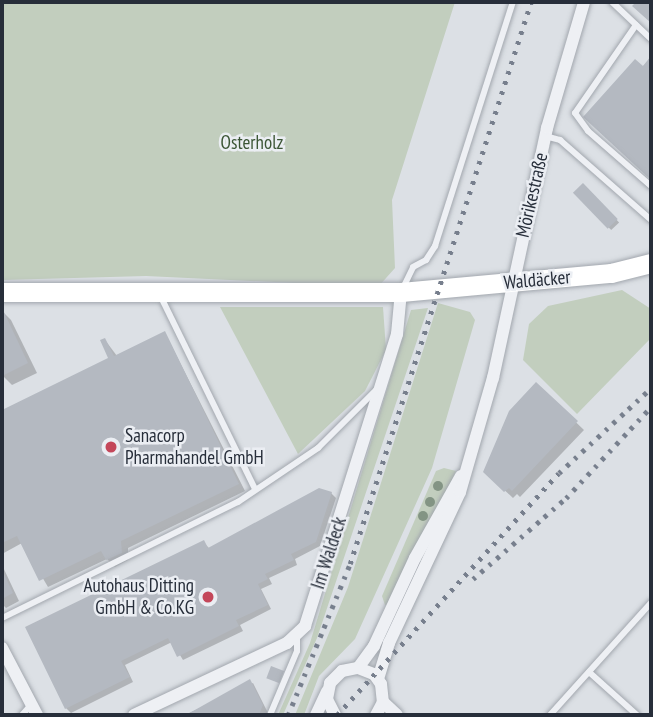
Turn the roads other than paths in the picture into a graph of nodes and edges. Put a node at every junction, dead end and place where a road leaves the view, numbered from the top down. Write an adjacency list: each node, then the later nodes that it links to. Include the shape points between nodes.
1 (513, 2): 12 (lane, via 436,246 426,260 413,267)
2 (584, 2): 6 (street, Mörikestraße)
3 (612, 2): 4 (lane)
4 (636, 25): 5 (lane); 7 (lane, via 575,113 588,131)
5 (651, 39)
6 (545, 136): 8 (lane, via 561,140); 10 (street, Mörikestraße)
7 (651, 186)
8 (651, 219)
9 (651, 262): 10 (street, Waldäcker, via 611,273)
10 (513, 281): 12 (street, Waldäcker); 15 (street, Mörikestraße, via 493,378)
11 (2, 292): 13 (street)
12 (401, 292): 13 (street); 14 (street, Im Waldeck, via 397,334)
13 (159, 293): 16 (lane)
14 (384, 379): 16 (lane, via 318,448); 19 (street, Im Waldeck, via 308,618)
15 (465, 470): 21 (street, Mörikestraße, via 432,526 374,646); 23 (street, Mörikestraße, via 460,492 389,643)
16 (254, 487): 18 (lane, via 238,502)
17 (651, 603): 22 (lane)
18 (2, 618)
19 (297, 636): 27 (street); 28 (lane, via 297,651)
20 (2, 648): 26 (street)
21 (358, 668): 23 (street); 24 (street, Mörikestraße, via 335,676)
22 (589, 672): 33 (lane); 34 (lane)
23 (378, 679): 25 (street, Mörikestraße)
24 (327, 691): 29 (street, Mörikestraße); 30 (street)
25 (383, 702): 31 (street); 32 (street)
26 (30, 712)
27 (134, 715)
28 (270, 715)
29 (316, 715)
30 (335, 715)
31 (376, 715)
32 (397, 715)
33 (550, 715)
34 (637, 715)

